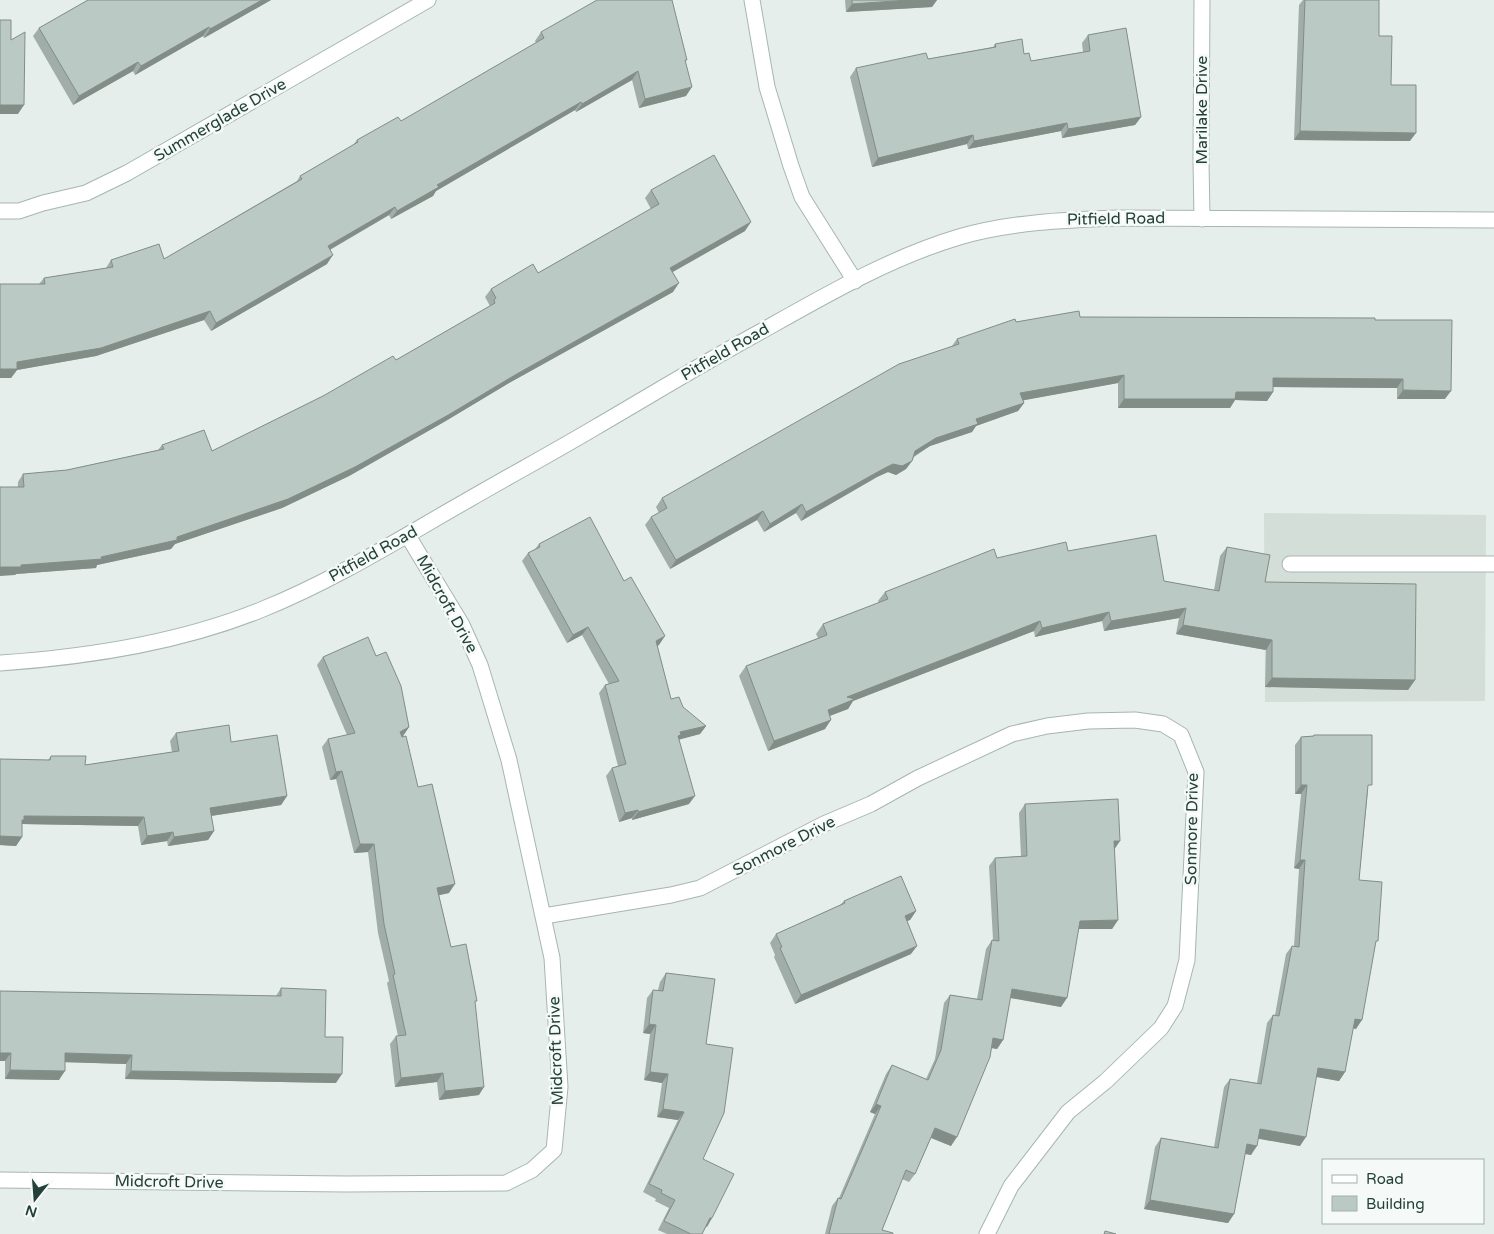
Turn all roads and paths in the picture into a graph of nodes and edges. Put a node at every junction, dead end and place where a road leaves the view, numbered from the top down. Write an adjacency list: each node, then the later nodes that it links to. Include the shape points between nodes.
1 (428, 0): 4 (street, Summerglade Drive, via 127,174 86,193 19,211)
2 (752, 0): 7 (street, via 768,87 802,197)
3 (1202, 0): 5 (street, Marilake Drive)
4 (0, 212)
5 (1202, 219): 6 (street, Pitfield Road); 7 (street, Pitfield Road, via 1073,220 1006,226 958,237 882,266)
6 (1494, 220)
7 (855, 280): 8 (street, Pitfield Road, via 731,348)
8 (408, 536): 11 (street, Pitfield Road, via 312,587 262,610 207,629 112,651); 12 (street, Midcroft Drive, via 462,625 480,665 509,760)
9 (1290, 564): 10 (street)
10 (1494, 564)
11 (0, 664)
12 (544, 916): 13 (street, Midcroft Drive, via 552,958 560,1087 554,1150 532,1170 506,1183); 14 (street, Sonmore Drive, via 700,888 824,824 1012,734 1088,721 1135,720 1163,724 1181,735 1196,772 1187,960 1175,1006 1161,1028 1068,1112 1011,1186)
13 (0, 1180)
14 (987, 1234)

